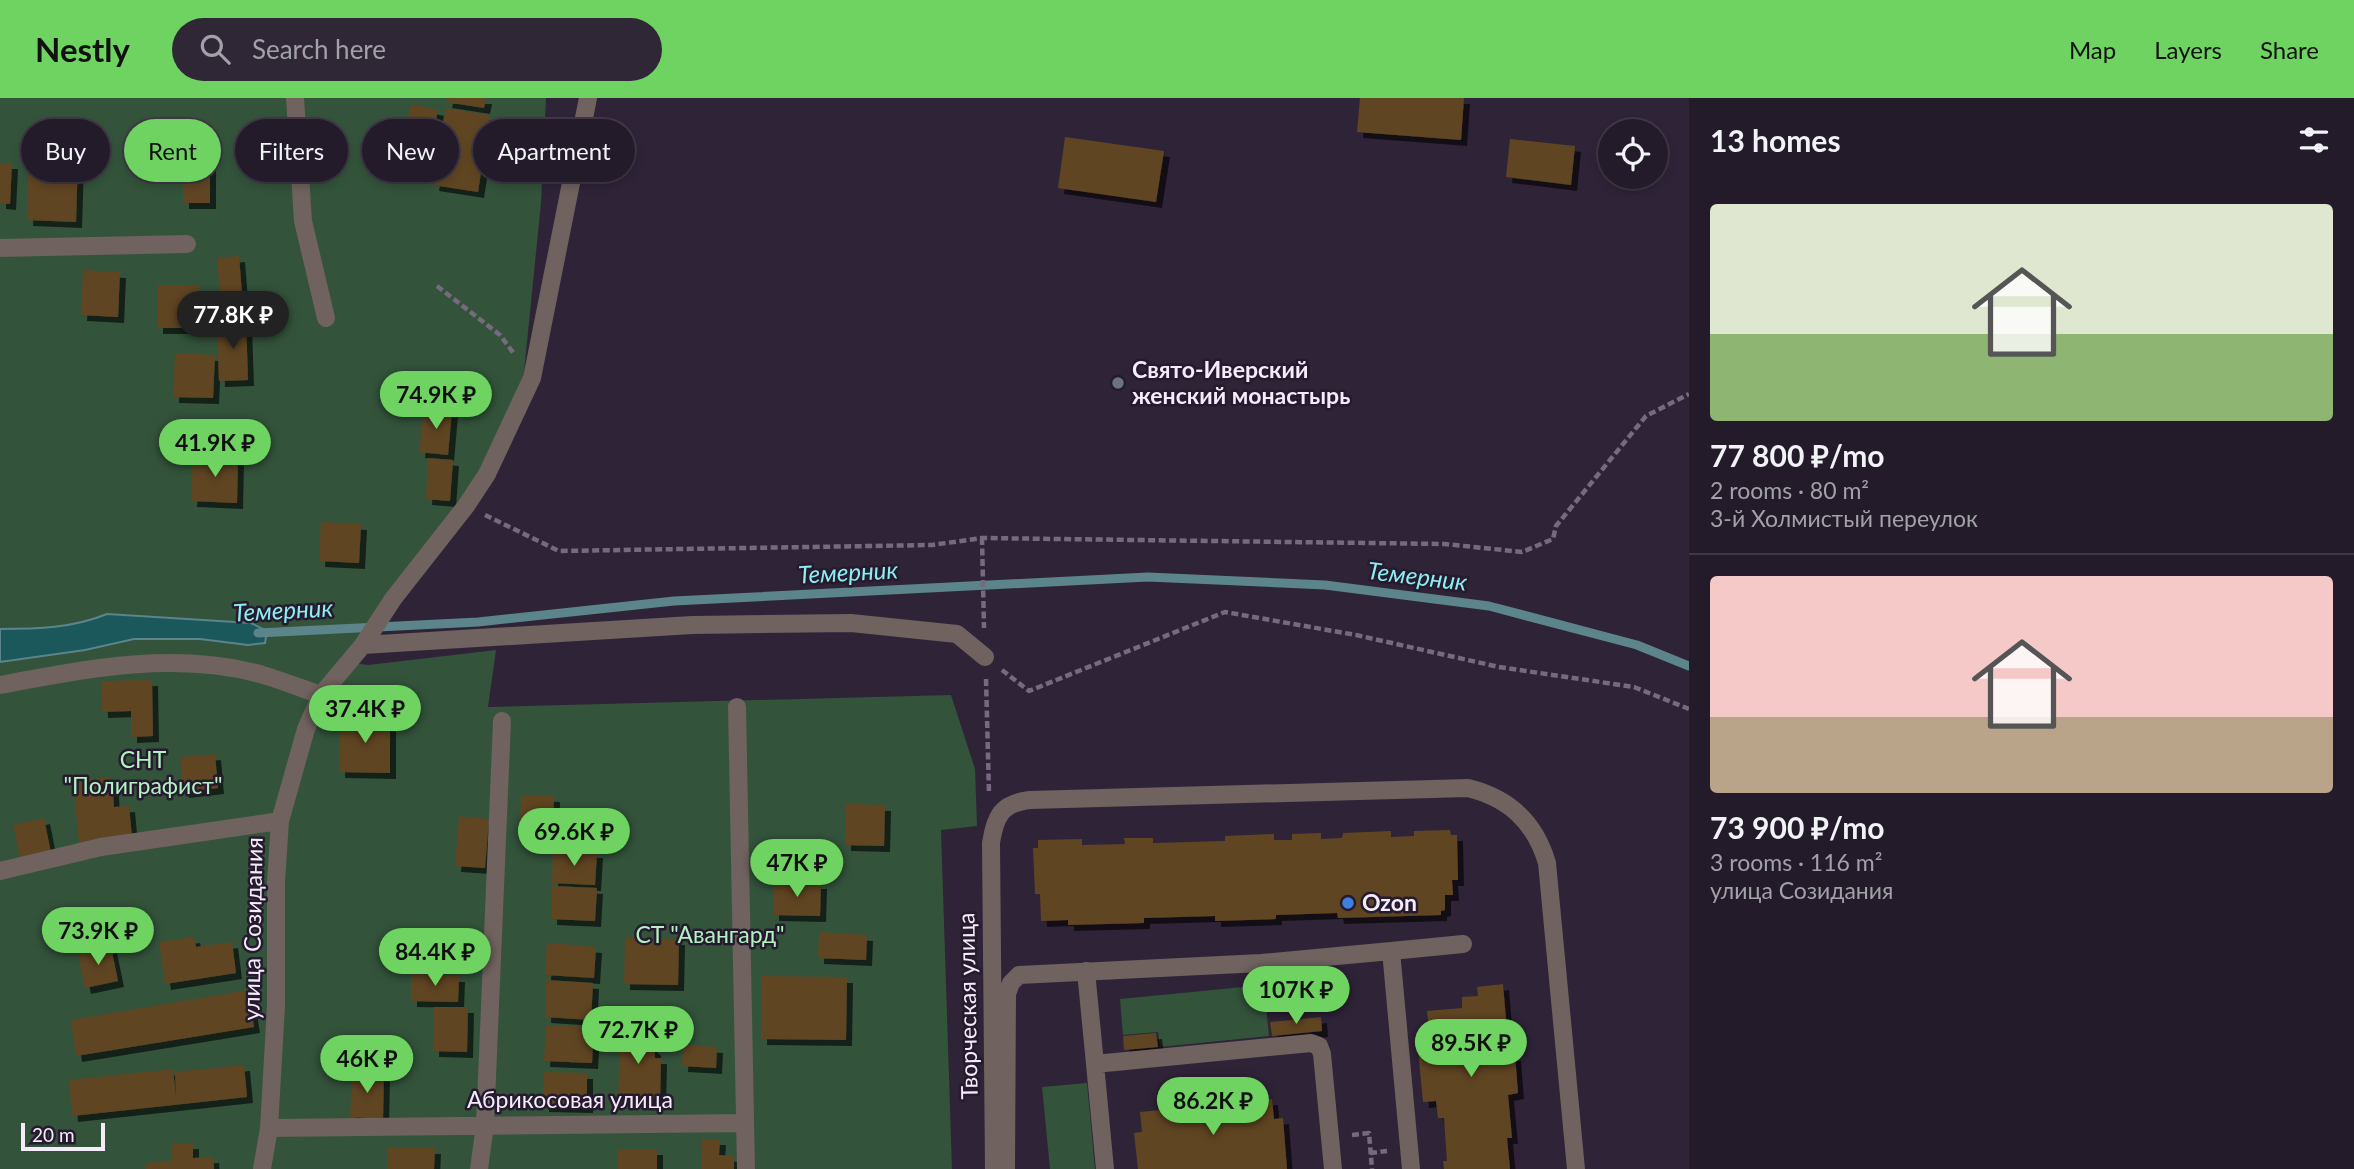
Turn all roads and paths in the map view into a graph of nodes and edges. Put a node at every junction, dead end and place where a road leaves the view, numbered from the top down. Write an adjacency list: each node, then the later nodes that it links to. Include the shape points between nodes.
1 (295, 98): 6 (street, via 303,221)
2 (588, 98): 7 (street)
3 (187, 244): 4 (street)
4 (0, 248)
5 (437, 286): 7 (path, via 500,335)
6 (327, 318)
7 (532, 379): 9 (street, via 487,474)
8 (1689, 394): 10 (path, via 1646,416 1556,526 1552,539 1522,552 1444,544)
9 (466, 506): 10 (path, via 559,551 932,545); 12 (street)
10 (982, 538): 11 (path)
11 (984, 604)
12 (363, 645): 13 (street, via 692,625 851,623 957,634); 15 (street, улица Созидания)
13 (985, 657): 17 (path, via 1029,691 1224,612 1499,667 1634,687); 19 (path)
14 (0, 685): 15 (street, via 84,669 155,663 260,674)
15 (321, 695): 20 (street, улица Созидания, via 306,729)
16 (737, 707): 26 (street)
17 (1689, 709)
18 (502, 721): 27 (street)
19 (996, 807): 33 (street, Творческая улица, via 991,843); 39 (street, via 1030,800 1468,788 1502,800 1532,828 1547,863)
20 (280, 821): 21 (street, via 101,847); 28 (street, улица Созидания)
21 (0, 871)
22 (1463, 944): 23 (street)
23 (1391, 951): 24 (street); 38 (street)
24 (1086, 971): 25 (street); 34 (street, via 1024,974 1008,988)
25 (1096, 1064): 35 (street); 36 (street, via 1311,1043 1319,1046)
26 (745, 1123): 27 (street, Абрикосовая улица); 32 (street)
27 (485, 1125): 28 (street, Абрикосовая улица); 31 (street)
28 (269, 1128): 30 (street, улица Созидания)
29 (1369, 1133): 37 (path)
30 (262, 1169)
31 (479, 1169)
32 (746, 1169)
33 (994, 1169)
34 (1006, 1169)
35 (1105, 1169)
36 (1333, 1169)
37 (1372, 1169)
38 (1411, 1169)
39 (1576, 1169)

